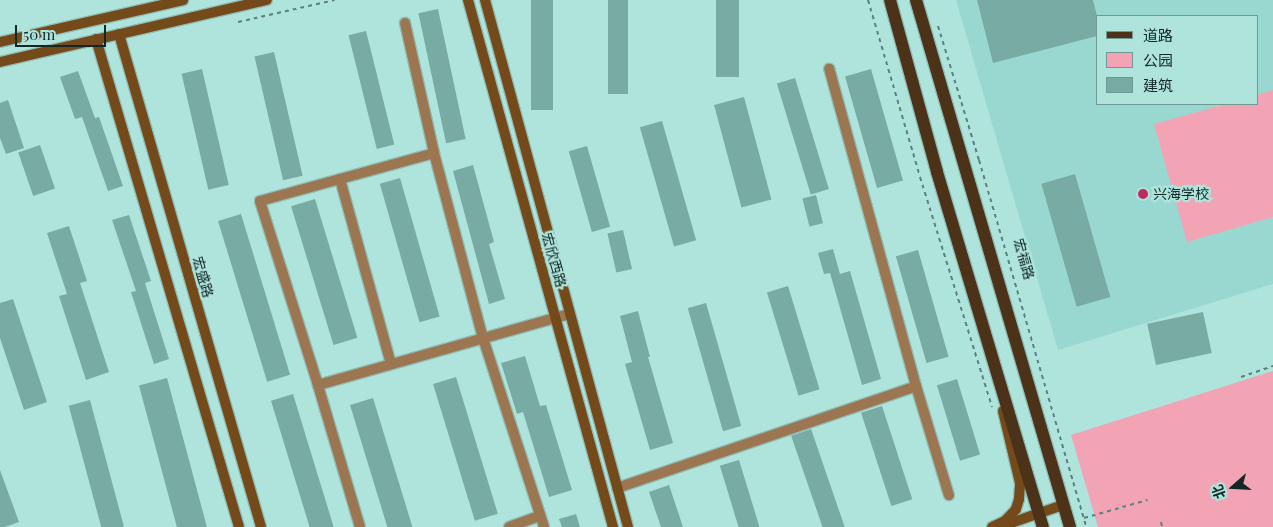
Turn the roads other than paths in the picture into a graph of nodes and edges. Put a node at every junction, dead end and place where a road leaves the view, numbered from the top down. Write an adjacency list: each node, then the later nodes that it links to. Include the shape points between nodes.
1 (184, 0): 12 (street)
2 (267, 0): 10 (street)
3 (468, 0): 18 (street, 宏欣西路)
4 (485, 0): 17 (street, 宏欣西路)
5 (890, 0): 21 (main road)
6 (916, 0): 8 (main road)
7 (921, 0): 8 (street)
8 (920, 16): 26 (main road)
9 (405, 23): 15 (street)
10 (118, 34): 11 (street); 31 (street, 宏盛路)
11 (96, 39): 13 (street); 30 (street)
12 (0, 42)
13 (0, 62)
14 (829, 69): 23 (street)
15 (434, 153): 16 (street); 19 (street)
16 (340, 179): 20 (street); 22 (street, via 260,201)
17 (570, 314): 18 (street); 24 (street, 宏欣西路)
18 (556, 317): 19 (street); 35 (street, 宏欣西路)
19 (483, 338): 20 (street); 28 (street)
20 (391, 364): 22 (street)
21 (998, 378): 27 (main road); 37 (street, via 1020,483 1016,509 1005,521)
22 (318, 385): 32 (street)
23 (916, 386): 24 (street); 25 (street)
24 (617, 488): 36 (street, 宏欣西路)
25 (949, 495)
26 (1063, 505): 27 (street); 29 (main road)
27 (1038, 513): 38 (street); 39 (main road)
28 (540, 516): 33 (street); 34 (street)
29 (1066, 526)
30 (239, 527)
31 (261, 527)
32 (360, 527)
33 (509, 527)
34 (544, 527)
35 (613, 527)
36 (628, 527)
37 (992, 527)
38 (998, 527)
39 (1043, 527)

